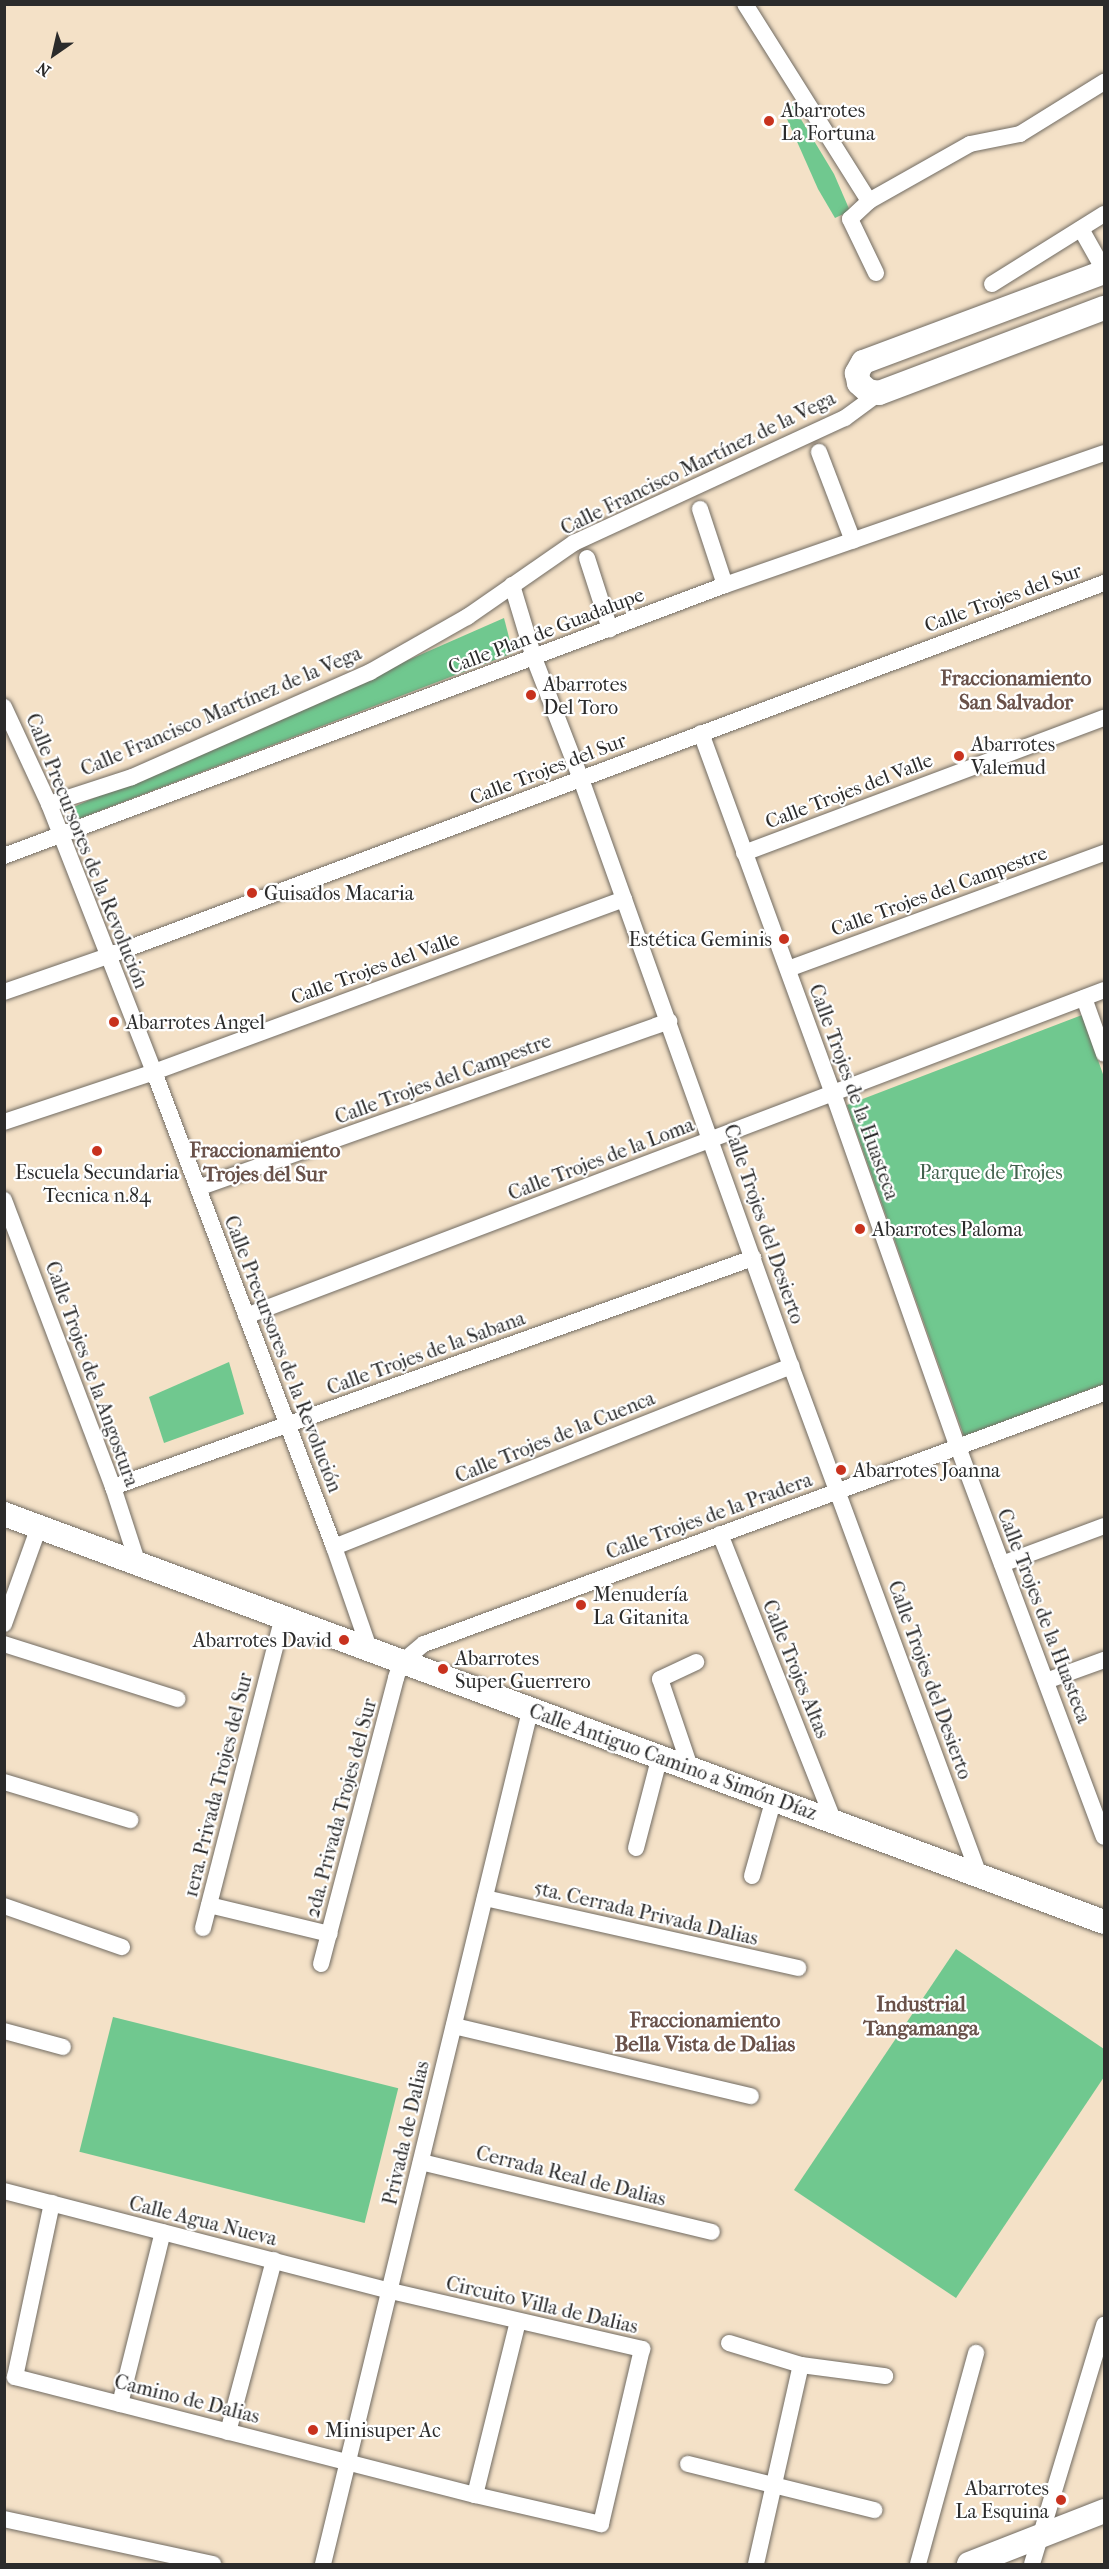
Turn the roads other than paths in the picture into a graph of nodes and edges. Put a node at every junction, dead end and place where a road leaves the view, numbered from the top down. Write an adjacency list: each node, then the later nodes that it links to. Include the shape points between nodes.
1 (745, 4): 3 (street)
2 (1104, 82): 3 (street, via 1020,134 970,144)
3 (868, 201): 7 (street, via 850,219)
4 (1104, 214): 5 (street)
5 (1081, 229): 6 (street); 8 (street)
6 (1104, 271): 10 (main road, via 863,362 857,373 859,383 868,391)
7 (876, 273)
8 (992, 284)
9 (1104, 308): 10 (main road)
10 (879, 393): 17 (street, Calle Francisco Martínez de la Vega, via 845,418 574,543)
11 (819, 452): 14 (street)
12 (1104, 453): 14 (street, Calle Plan de Guadalupe)
13 (700, 509): 18 (street)
14 (853, 541): 18 (street, Calle Plan de Guadalupe)
15 (587, 558): 19 (street)
16 (1104, 583): 23 (street, Calle Trojes del Sur)
17 (512, 585): 20 (street, Calle Trojes del Desierto); 25 (street, Calle Francisco Martínez de la Vega, via 467,617 370,672 132,777)
18 (726, 585): 19 (street, Calle Plan de Guadalupe)
19 (610, 629): 20 (street, Calle Plan de Guadalupe)
20 (534, 658): 24 (street, Calle Trojes del Desierto); 26 (street, Calle Plan de Guadalupe)
21 (4, 706): 25 (street, Calle Precursores de la Revolución)
22 (1104, 718): 27 (street, Calle Trojes del Valle)
23 (701, 733): 24 (street, Calle Trojes del Sur); 27 (street, Calle Trojes de la Huasteca)
24 (581, 779): 30 (street, Calle Trojes del Desierto); 31 (street, Calle Trojes del Sur)
25 (50, 804): 26 (street, Calle Precursores de la Revolución)
26 (62, 836): 29 (street, Calle Plan de Guadalupe); 31 (street, Calle Precursores de la Revolución)
27 (744, 853): 32 (street, Calle Trojes de la Huasteca)
28 (1104, 853): 32 (street, Calle Trojes del Campestre)
29 (4, 856)
30 (624, 899): 36 (street, Calle Trojes del Desierto); 38 (street, Calle Trojes del Valle)
31 (108, 956): 34 (street, Calle Trojes del Sur); 38 (street, Calle Precursores de la Revolución)
32 (788, 969): 39 (street, Calle Trojes de la Huasteca)
33 (1104, 990): 35 (street, Calle Trojes de la Loma)
34 (4, 992)
35 (1084, 998): 37 (street); 39 (street, Calle Trojes de la Loma)
36 (669, 1021): 41 (street, Calle Trojes del Desierto); 42 (street, Calle Trojes del Campestre)
37 (1104, 1053)
38 (154, 1072): 40 (street, Calle Trojes del Valle); 42 (street, Calle Precursores de la Revolución)
39 (833, 1093): 41 (street, Calle Trojes de la Loma); 49 (street, Calle Trojes de la Huasteca)
40 (4, 1122)
41 (712, 1139): 44 (street, Calle Trojes del Desierto); 45 (street, Calle Trojes de la Loma)
42 (198, 1188): 45 (street, Calle Precursores de la Revolución)
43 (4, 1200): 50 (street, Calle Trojes de la Angostura)
44 (753, 1258): 46 (street, Calle Trojes del Desierto); 48 (street, Calle Trojes de la Sabana)
45 (246, 1316): 48 (street, Calle Precursores de la Revolución)
46 (791, 1366): 51 (street, Calle Trojes del Desierto); 56 (street, Calle Trojes de la Cuenca)
47 (1104, 1393): 49 (street, Calle Trojes de la Pradera)
48 (287, 1424): 50 (street, Calle Trojes de la Sabana); 56 (street, Calle Precursores de la Revolución)
49 (958, 1447): 51 (street, Calle Trojes de la Pradera); 58 (street, Calle Trojes de la Huasteca)
50 (113, 1487): 57 (street, Calle Trojes de la Angostura)
51 (838, 1491): 55 (street, Calle Trojes de la Pradera); 78 (street, Calle Trojes del Desierto)
52 (4, 1515): 54 (main road, Calle Antiguo Camino a Simón Díaz)
53 (1104, 1526): 58 (street)
54 (39, 1527): 57 (main road, Calle Antiguo Camino a Simón Díaz); 60 (street)
55 (720, 1534): 65 (street, Calle Trojes de la Pradera, via 424,1644); 75 (street, Calle Trojes Altas)
56 (333, 1547): 62 (street, Calle Precursores de la Revolución)
57 (138, 1564): 59 (main road, Calle Antiguo Camino a Simón Díaz)
58 (1002, 1564): 66 (street, Calle Trojes de la Huasteca)
59 (283, 1617): 62 (main road, Calle Antiguo Camino a Simón Díaz); 81 (street, 1era. Privada Trojes del Sur)
60 (4, 1624)
61 (4, 1644): 67 (street)
62 (370, 1651): 65 (main road, Calle Antiguo Camino a Simón Díaz)
63 (1104, 1660): 66 (street)
64 (696, 1662): 70 (street, via 660,1679)
65 (401, 1663): 68 (main road, Calle Antiguo Camino a Simón Díaz); 85 (street, 2da. Privada Trojes del Sur)
66 (1046, 1681): 73 (street, Calle Trojes de la Huasteca)
67 (177, 1699)
68 (530, 1711): 69 (main road, Calle Antiguo Camino a Simón Díaz); 80 (street, Privada de Dalias)
69 (660, 1756): 70 (main road, Calle Antiguo Camino a Simón Díaz); 77 (street)
70 (690, 1767): 72 (main road, Calle Antiguo Camino a Simón Díaz)
71 (4, 1782): 74 (street)
72 (774, 1798): 75 (main road, Calle Antiguo Camino a Simón Díaz); 79 (street)
73 (1099, 1804): 76 (street, Calle Trojes de la Huasteca)
74 (130, 1820)
75 (833, 1820): 78 (main road, Calle Antiguo Camino a Simón Díaz)
76 (1104, 1837)
77 (636, 1848)
78 (980, 1875): 83 (main road, Calle Antiguo Camino a Simón Díaz)
79 (752, 1876)
80 (485, 1898): 88 (street, 5ta. Cerrada Privada Dalias); 89 (street, Privada de Dalias)
81 (209, 1905): 84 (street, 1era. Privada Trojes del Sur); 85 (street)
82 (4, 1906): 86 (street)
83 (1104, 1922)
84 (203, 1928)
85 (330, 1935): 87 (street, 2da. Privada Trojes del Sur)
86 (122, 1947)
87 (321, 1964)
88 (798, 1968)
89 (454, 2026): 92 (street); 93 (street, Privada de Dalias)
90 (4, 2031): 91 (street)
91 (63, 2047)
92 (751, 2096)
93 (421, 2162): 97 (street, Cerrada Real de Dalias); 99 (street, Privada de Dalias)
94 (4, 2191): 95 (street, Calle Agua Nueva)
95 (52, 2203): 96 (street, Calle Agua Nueva); 106 (street)
96 (163, 2232): 98 (street, Calle Agua Nueva); 107 (street)
97 (712, 2232)
98 (274, 2260): 99 (street, Calle Agua Nueva); 108 (street)
99 (391, 2291): 100 (street, Circuito Villa de Dalias); 109 (street, Privada de Dalias)
100 (518, 2321): 112 (street); 112 (street, Circuito Villa de Dalias, via 642,2349 601,2524)
101 (1104, 2325): 116 (street)
102 (729, 2343): 104 (street)
103 (976, 2353): 120 (street)
104 (801, 2365): 105 (street); 111 (street)
105 (885, 2376)
106 (10, 2379): 107 (street, Camino de Dalias)
107 (120, 2404): 108 (street, Camino de Dalias)
108 (228, 2432): 109 (street, Camino de Dalias)
109 (348, 2463): 112 (street, Circuito Villa de Dalias); 118 (street, Privada de Dalias)
110 (688, 2464): 111 (street)
111 (774, 2485): 113 (street); 119 (street)
112 (475, 2495)
113 (874, 2510)
114 (1104, 2511): 116 (main road)
115 (4, 2519): 117 (street)
116 (1040, 2538): 121 (main road); 122 (street)
117 (213, 2565)
118 (323, 2565)
119 (756, 2565)
120 (918, 2565)
121 (969, 2565)
122 (1032, 2565)

